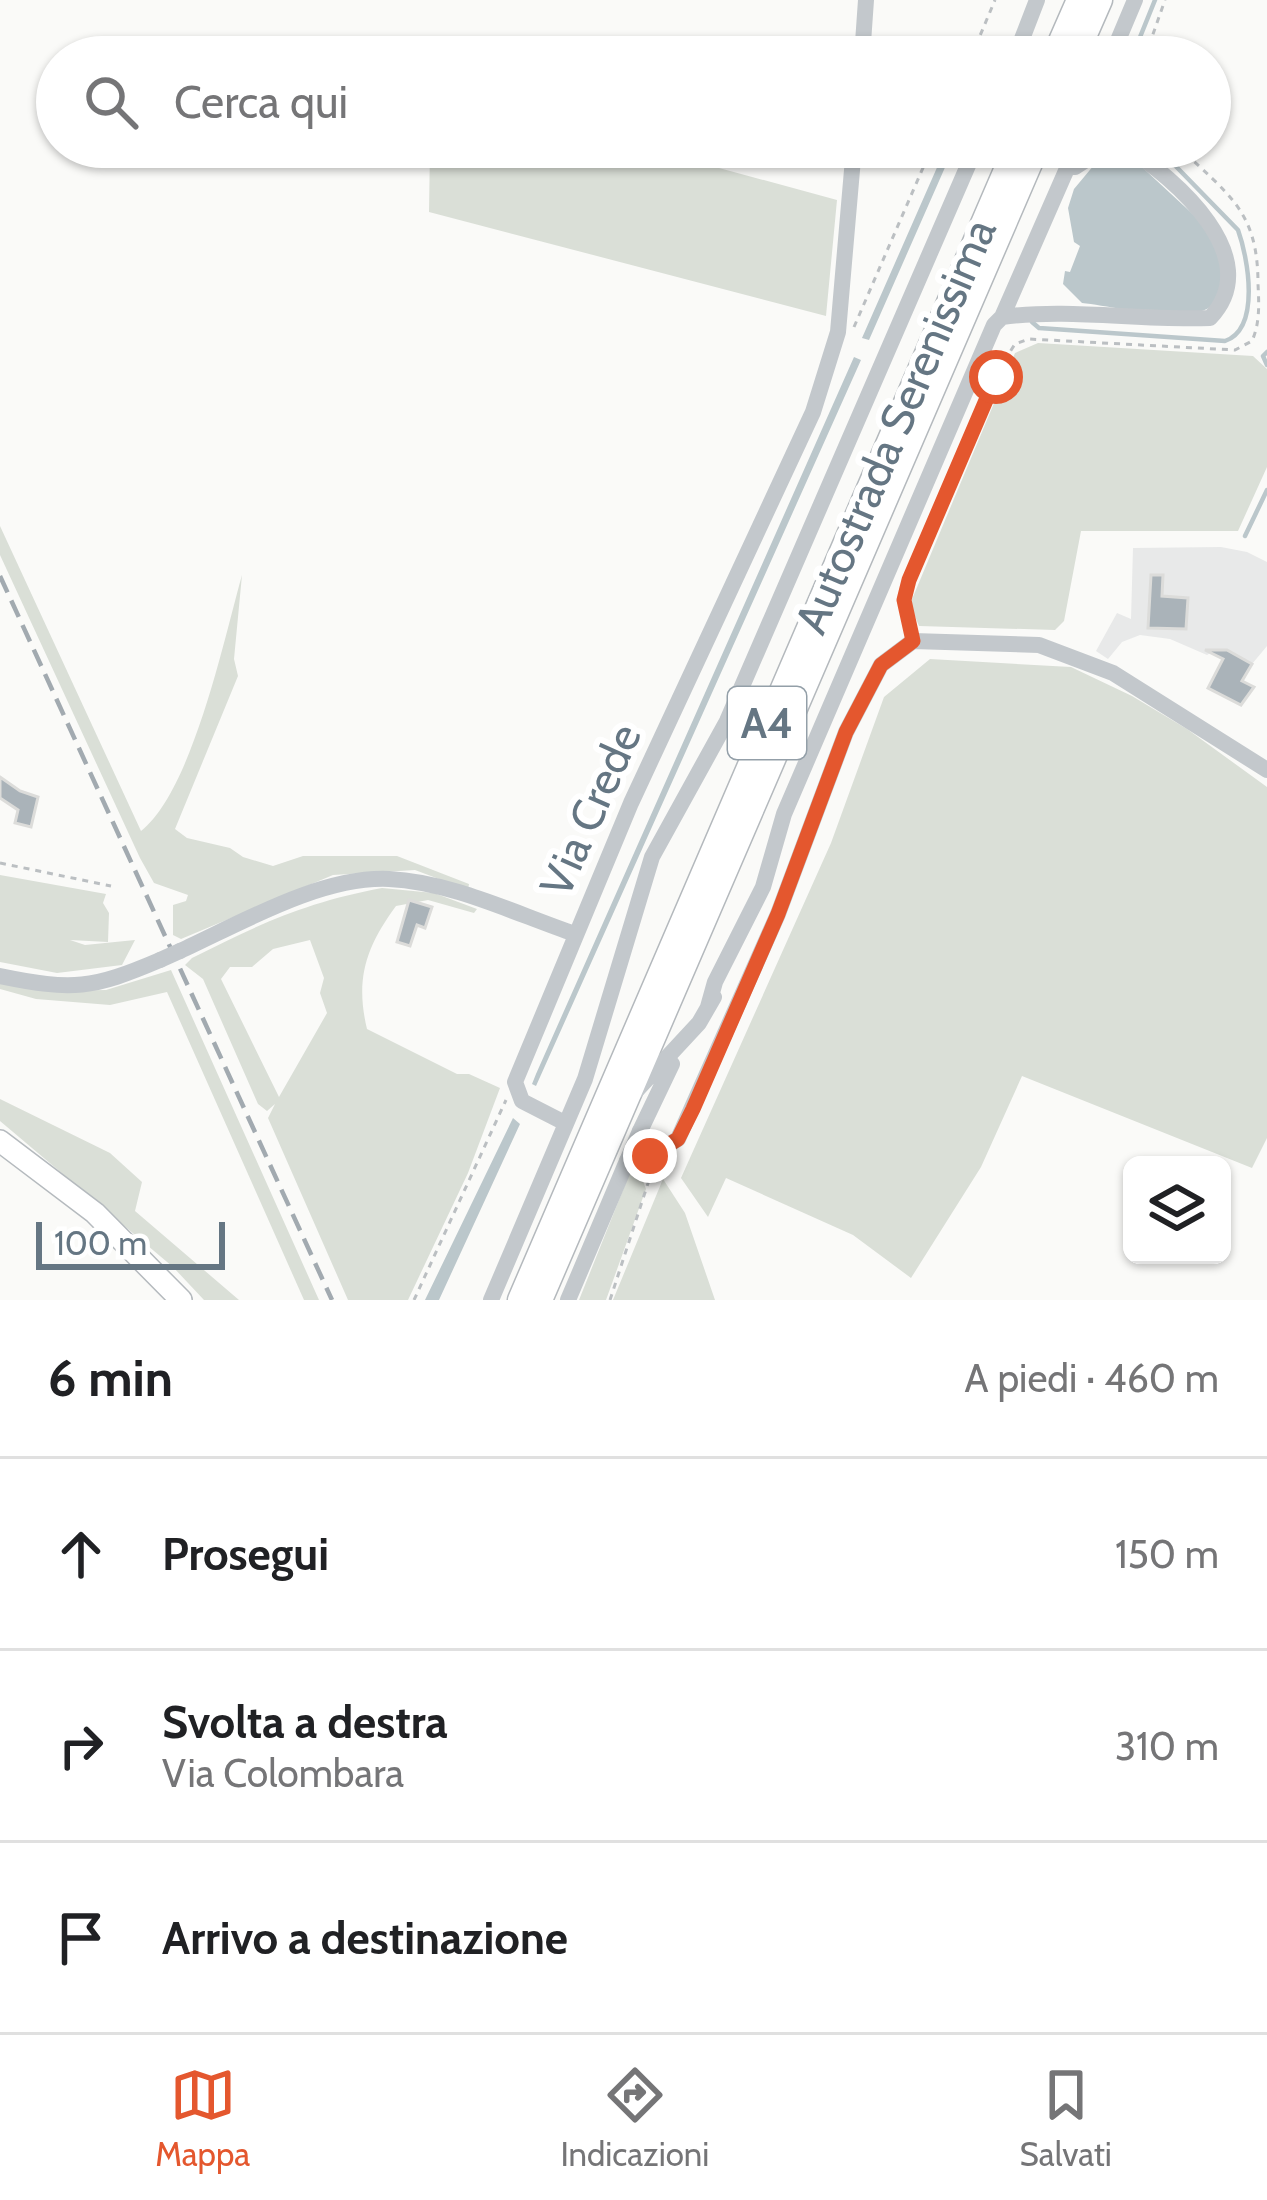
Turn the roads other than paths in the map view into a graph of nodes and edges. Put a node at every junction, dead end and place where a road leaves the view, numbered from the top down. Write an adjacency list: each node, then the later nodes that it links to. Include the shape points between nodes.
1 (866, 0): 6 (street)
2 (1037, 0): 7 (street)
3 (1078, 0): 8 (highway)
4 (1100, 0): 9 (highway)
5 (1136, 0): 10 (street)
6 (863, 36)
7 (1023, 36)
8 (1063, 36)
9 (1084, 36)
10 (1120, 36)
11 (852, 168): 20 (street, Via Crede, via 838,332 813,412)
12 (967, 168): 28 (street, via 727,721 652,857 585,1079)
13 (1007, 168): 29 (highway, Autostrada Serenissima / A4)
14 (1027, 168): 23 (highway, Autostrada Serenissima / A4)
15 (1067, 168): 17 (street)
16 (1153, 168): 17 (street, via 1218,229 1232,282 1227,302 1210,318)
17 (1001, 316): 22 (street)
18 (1267, 770): 19 (street, via 1113,673 1060,652 913,641 881,665)
19 (803, 847): 22 (street, via 774,880); 26 (street, via 678,1139)
20 (575, 934): 21 (street, Via Crede, bridge, via 425,884 386,879 291,900 106,983 71,987); 24 (street, via 514,1082 522,1101)
21 (0, 976)
22 (704, 1015): 23 (street); 26 (street, bridge, via 661,1081)
23 (626, 1101): 30 (highway, Autostrada Serenissima / A4)
24 (563, 1122)
25 (0, 1141): 27 (main road, via 95,1214)
26 (631, 1157): 31 (street)
27 (182, 1300)
28 (490, 1300)
29 (520, 1300)
30 (540, 1300)
31 (568, 1300)

